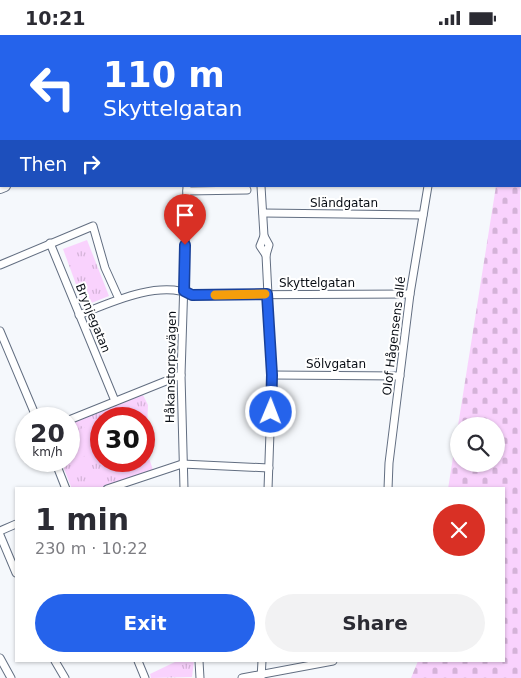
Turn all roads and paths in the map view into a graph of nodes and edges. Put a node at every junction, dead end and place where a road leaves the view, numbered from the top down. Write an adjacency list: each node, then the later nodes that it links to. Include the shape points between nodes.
1 (261, 187): 5 (street)
2 (428, 187): 6 (street, Olof Hågensens allé)
3 (187, 189): 4 (street); 9 (street, Håkanstorpsvägen)
4 (247, 190)
5 (264, 213): 6 (street, Sländgatan); 10 (street, via 264,237 270,245 266,255)
6 (424, 215): 11 (street, Olof Hågensens allé)
7 (50, 243): 8 (street); 12 (street, via 93,226 105,268); 13 (street, Brynjegatan)
8 (0, 265)
9 (184, 291): 10 (street, Skyttelgatan, via 192,295); 12 (street, Skyttelgatan, via 142,293); 15 (street, Håkanstorpsvägen)
10 (267, 294): 11 (street, Skyttelgatan); 16 (street)
11 (410, 294): 17 (street, Olof Hågensens allé)
12 (119, 299): 13 (street, Skyttelgatan)
13 (79, 315): 18 (street, Brynjegatan)
14 (0, 331): 19 (street)
15 (181, 375): 18 (street); 21 (street, Håkanstorpsvägen)
16 (272, 375): 17 (street, Sölvgatan); 22 (street)
17 (400, 376): 28 (street, Olof Hågensens allé)
18 (114, 401): 20 (street)
19 (33, 407)
20 (80, 415)
21 (182, 464): 22 (street); 25 (street); 26 (street, Håkanstorpsvägen)
22 (269, 468): 27 (street)
23 (59, 472): 24 (street)
24 (65, 487)
25 (113, 487)
26 (184, 487)
27 (268, 487)
28 (388, 487)
29 (15, 524): 30 (street)
30 (0, 531)
31 (0, 535): 32 (street)
32 (15, 571)
33 (1, 661): 40 (street)
34 (56, 662): 41 (street)
35 (138, 662): 42 (street)
36 (199, 662): 43 (street)
37 (262, 662): 39 (street)
38 (328, 662): 39 (street)
39 (261, 676): 44 (street)
40 (11, 678)
41 (65, 678)
42 (145, 678)
43 (200, 678)
44 (242, 678)

